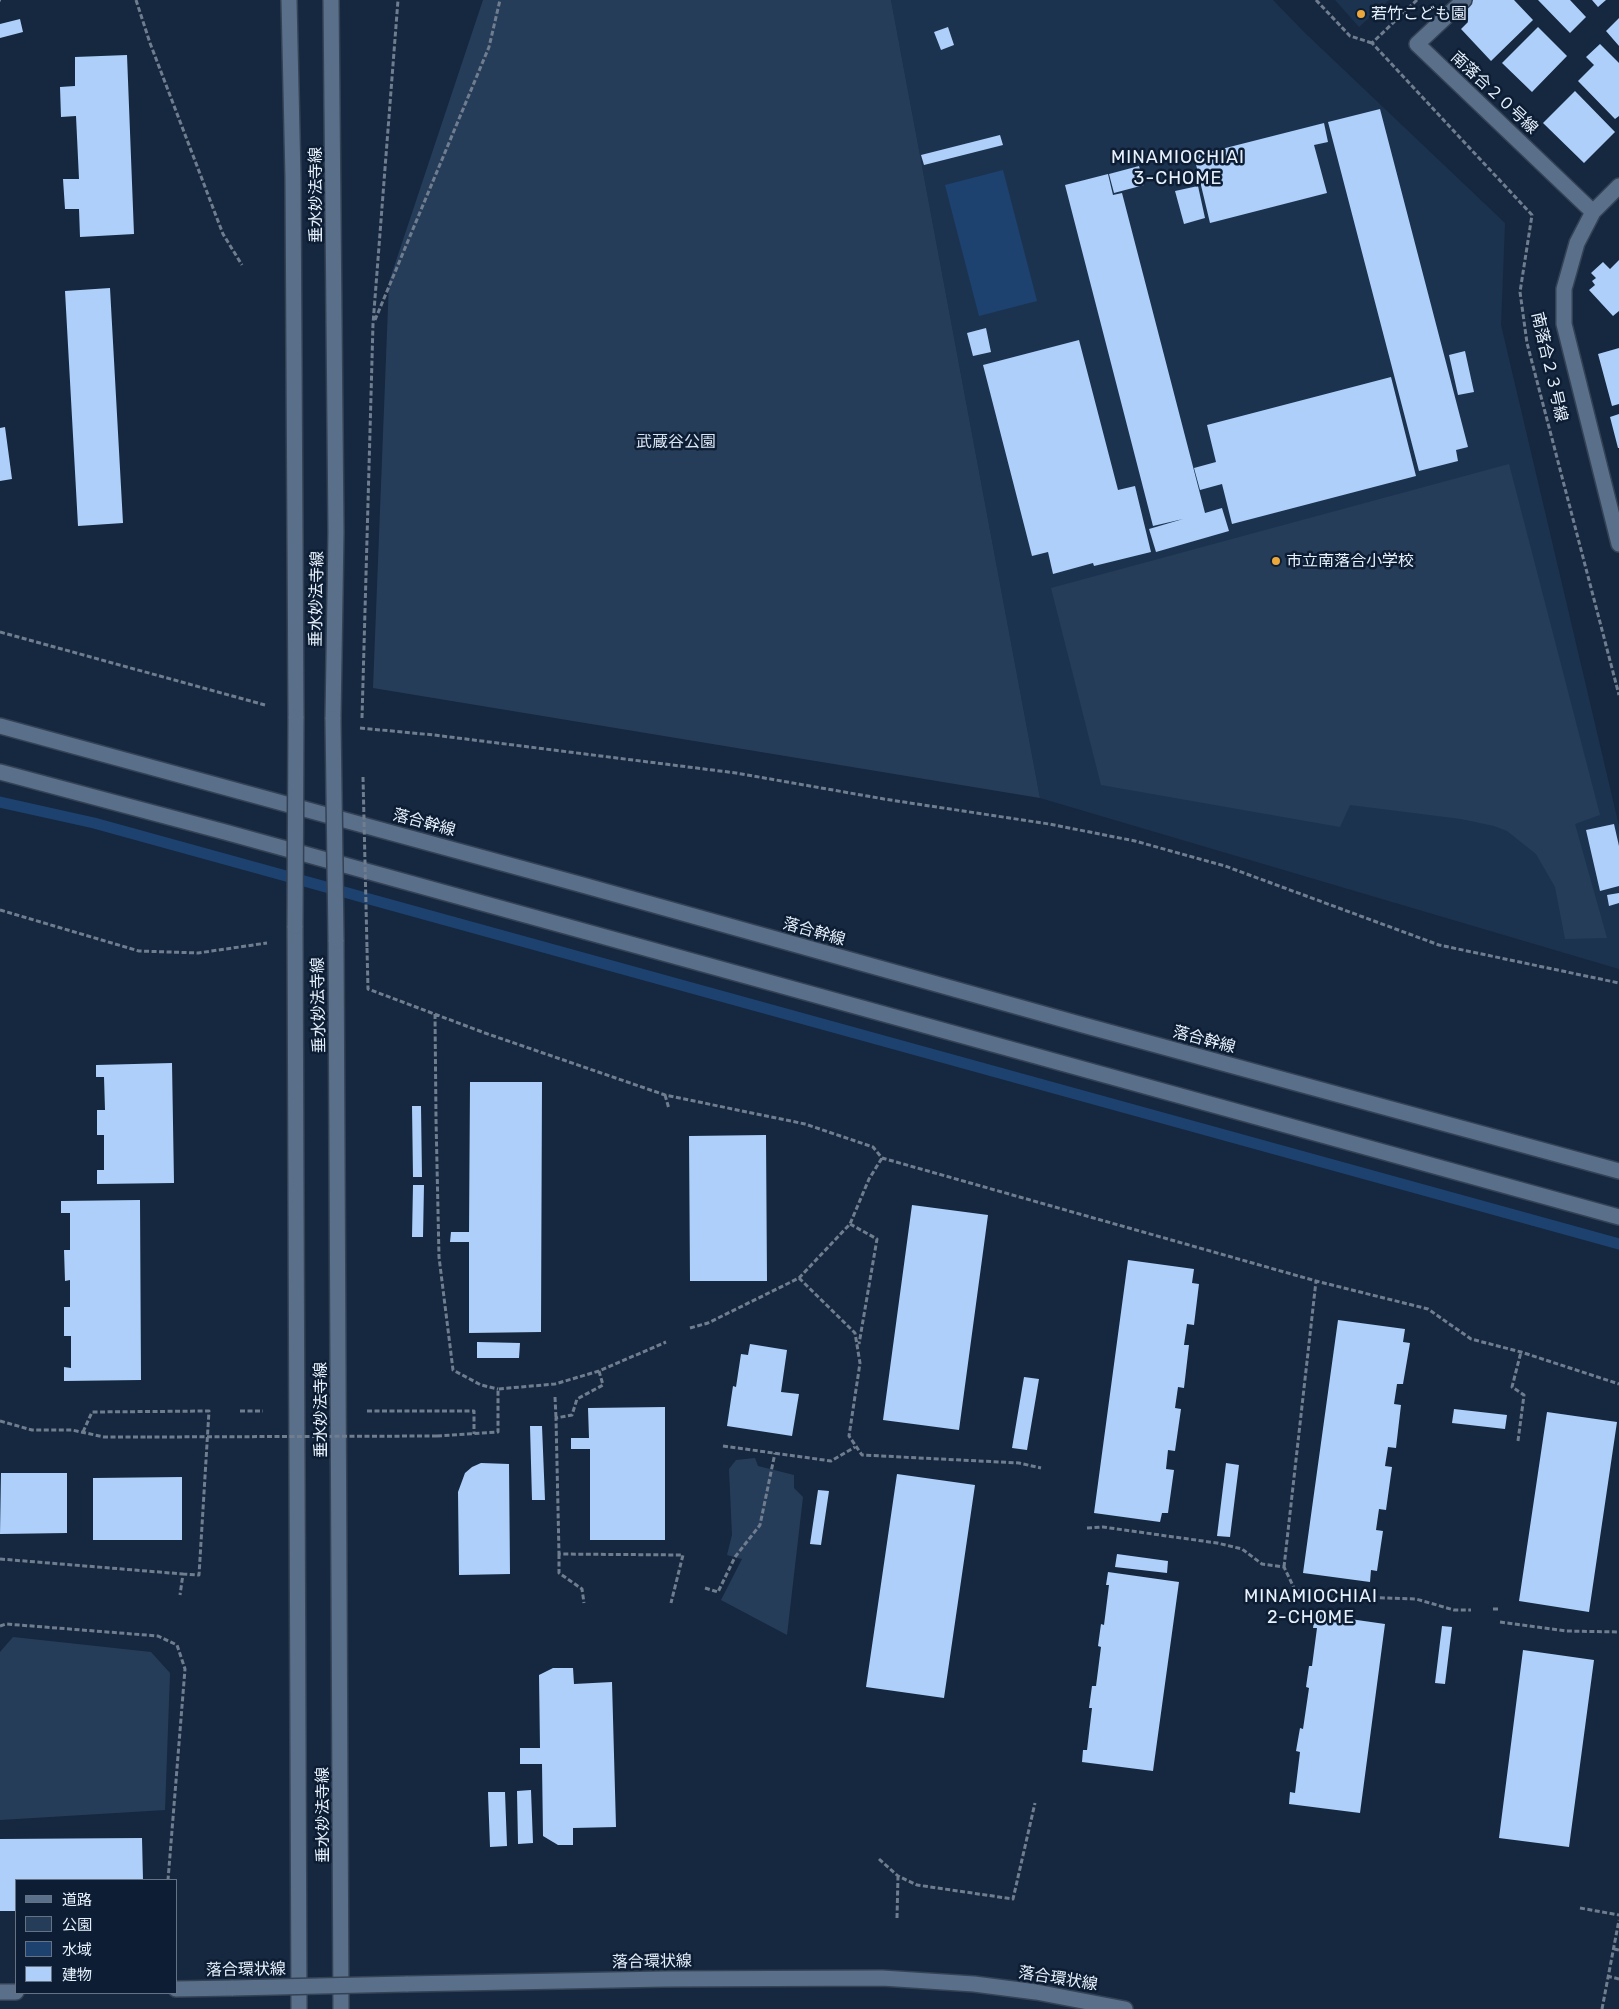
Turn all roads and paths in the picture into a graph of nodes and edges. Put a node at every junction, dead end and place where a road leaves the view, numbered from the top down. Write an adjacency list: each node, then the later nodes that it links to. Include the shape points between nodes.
1 (136, 0): 12 (path, via 223,234)
2 (289, 0): 86 (street, 垂水妙法寺線, bridge, via 296,718)
3 (331, 0): 87 (street, 垂水妙法寺線, bridge)
4 (398, 0): 13 (path)
5 (500, 0): 13 (path, via 489,47)
6 (1316, 0): 9 (path, via 1350,36)
7 (1417, 0): 9 (path)
8 (1464, 0): 11 (street, 南落合２０号線, via 1417,44)
9 (1372, 43): 17 (path, 南落合２３号線, via 1532,215 1520,292 1527,343)
10 (1619, 186): 11 (street)
11 (1593, 212): 14 (street, via 1576,243 1568,272 1564,289 1564,324)
12 (242, 265)
13 (373, 324): 21 (path)
14 (1614, 505): 15 (street)
15 (1619, 544)
16 (0, 632): 18 (path)
17 (1619, 695)
18 (265, 705)
19 (0, 726): 31 (street, 落合幹線)
20 (356, 728): 21 (path)
21 (362, 729): 26 (path, via 736,773 1135,841 1225,866 1439,944)
22 (363, 769): 27 (path, bridge, via 368,989)
23 (0, 772): 32 (street)
24 (0, 910): 25 (path, via 138,951 198,953)
25 (267, 943)
26 (1619, 984)
27 (435, 1014): 28 (path); 42 (path, via 440,1257 453,1370 481,1385)
28 (665, 1095): 29 (path); 30 (path, via 805,1124 873,1147)
29 (669, 1109)
30 (882, 1158): 33 (path, via 869,1179); 35 (path)
31 (1619, 1171)
32 (1619, 1217)
33 (850, 1224): 34 (path); 38 (path, via 877,1239)
34 (799, 1278): 36 (path, via 708,1323); 38 (path, via 855,1333)
35 (1316, 1281): 39 (path, via 1428,1309 1471,1339); 59 (path)
36 (690, 1328)
37 (666, 1342): 40 (path)
38 (858, 1347): 53 (path, via 860,1363 849,1436)
39 (1521, 1352): 41 (path); 51 (path, via 1512,1387 1524,1395)
40 (599, 1371): 42 (path, via 555,1384); 47 (path, via 603,1385 577,1399 572,1415)
41 (1619, 1384)
42 (498, 1389): 50 (path, via 498,1432)
43 (555, 1397): 47 (path)
44 (240, 1411): 45 (path)
45 (263, 1411)
46 (367, 1411): 50 (path, via 474,1411)
47 (556, 1418): 57 (path)
48 (0, 1421): 49 (path, via 32,1430)
49 (83, 1432): 50 (path, bridge, via 104,1437); 60 (path, via 92,1412 209,1411 199,1575)
50 (474, 1434)
51 (1518, 1441)
52 (723, 1446): 54 (path)
53 (855, 1447): 54 (path, via 831,1461); 55 (path, via 862,1455 1019,1463)
54 (775, 1453): 61 (path, via 760,1525 735,1557 718,1592)
55 (1042, 1468)
56 (1087, 1528): 59 (path, via 1102,1527 1217,1543 1242,1548 1262,1564)
57 (559, 1554): 63 (path, via 559,1573 582,1589); 64 (path, via 683,1555)
58 (0, 1559): 60 (path)
59 (1284, 1567): 67 (path, via 1295,1590 1327,1596 1416,1599 1454,1610)
60 (183, 1574): 62 (path)
61 (704, 1588)
62 (180, 1595)
63 (584, 1603)
64 (671, 1603)
65 (1499, 1608): 66 (path)
66 (1493, 1609)
67 (1471, 1610)
68 (1500, 1622): 70 (path, via 1566,1631)
69 (0, 1626): 74 (path, via 158,1636 177,1646 186,1669)
70 (1619, 1632)
71 (1035, 1803): 73 (path, via 1013,1898 917,1885)
72 (879, 1859): 73 (path)
73 (898, 1876): 77 (path)
74 (168, 1879)
75 (1580, 1908): 76 (path)
76 (1619, 1915)
77 (897, 1918)
78 (1619, 1920): 79 (path)
79 (1614, 1950): 80 (path); 81 (path)
80 (1619, 1950)
81 (1607, 1976): 82 (path); 89 (path)
82 (1619, 1979)
83 (178, 1989): 88 (street, 落合環状線, bridge, via 882,1978 974,1984)
84 (0, 1992): 85 (street)
85 (15, 1992)
86 (299, 2009)
87 (341, 2009)
88 (1125, 2009)
89 (1602, 2009)

